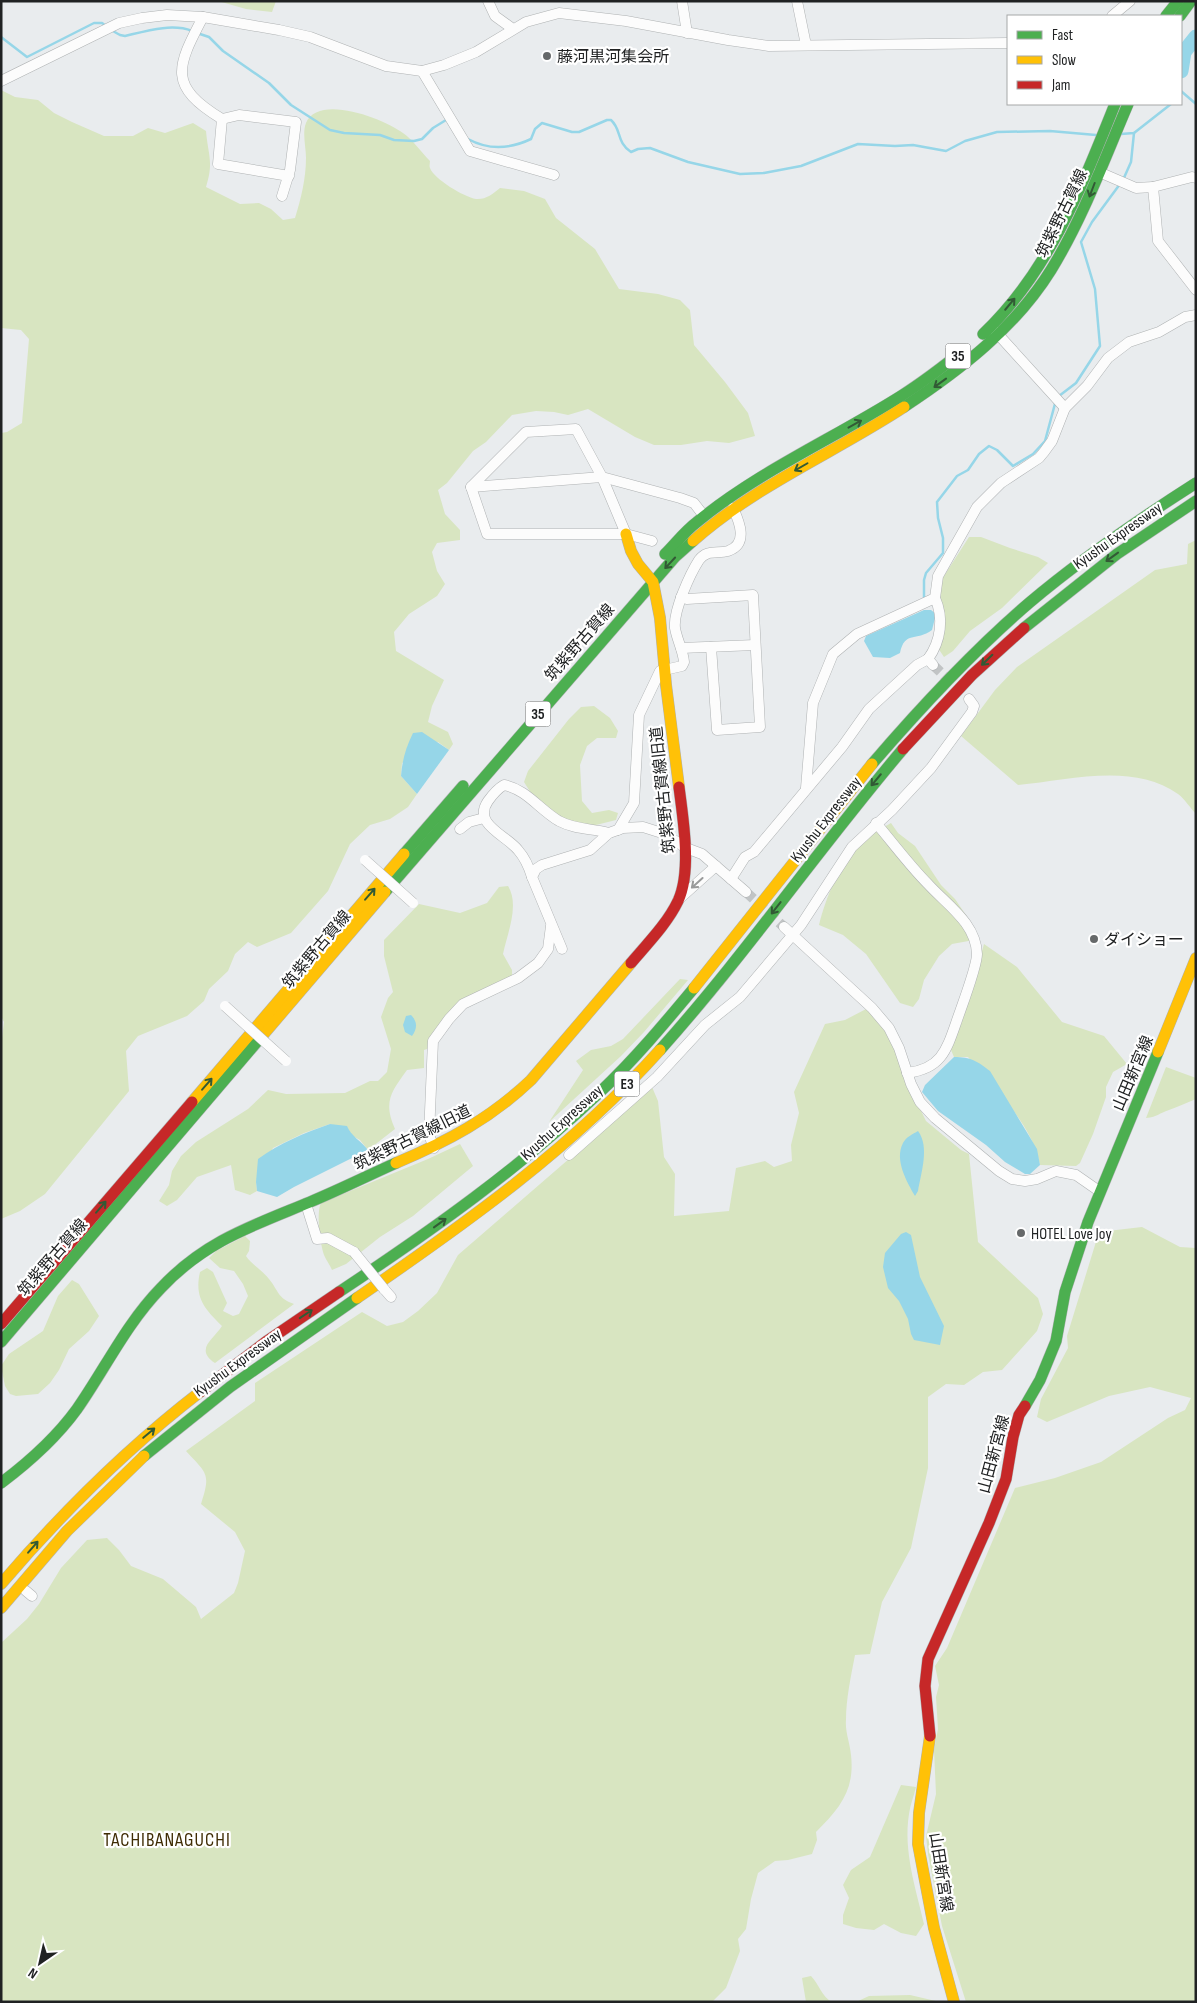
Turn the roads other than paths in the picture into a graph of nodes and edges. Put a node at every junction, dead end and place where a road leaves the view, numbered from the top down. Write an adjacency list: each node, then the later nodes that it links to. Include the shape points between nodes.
1 (488, 1): 11 (street, via 495,16)
2 (682, 1): 12 (street)
3 (797, 1): 14 (street)
4 (1130, 1): 7 (street)
5 (1178, 1): 8 (main road)
6 (1191, 1): 9 (main road)
7 (1113, 15)
8 (1167, 15)
9 (1181, 15)
10 (203, 17): 15 (street, via 302,36 386,66); 16 (street, via 168,15 142,18 108,29); 19 (street, via 184,56 184,89)
11 (513, 29): 12 (street, via 559,13); 15 (street, via 476,52)
12 (687, 33): 14 (street, via 769,46)
13 (1007, 43): 14 (street)
14 (806, 45)
15 (422, 71): 23 (street, via 470,151)
16 (1, 81)
17 (1116, 105): 20 (main road, 筑紫野古賀線 / 35)
18 (1127, 105): 20 (main road, 筑紫野古賀線 / 35)
19 (222, 119): 24 (street, via 218,164); 24 (street, via 239,115 296,122)
20 (1111, 129): 21 (main road, 筑紫野古賀線 / 35)
21 (1105, 144): 22 (main road, 筑紫野古賀線 / 35); 30 (main road, 筑紫野古賀線 / 35, one-way to 21, via 1060,233)
22 (1099, 172): 26 (street, via 1130,186); 30 (main road, 筑紫野古賀線 / 35, one-way to 30, via 1070,238 1051,270 1034,294)
23 (554, 175)
24 (289, 176): 27 (street)
25 (1196, 178): 26 (street)
26 (1153, 187): 28 (street, via 1158,241)
27 (282, 196)
28 (1196, 290)
29 (1196, 315): 31 (street, via 1122,346)
30 (995, 331): 31 (street); 36 (main road, 筑紫野古賀線 / 35, one-way to 36, via 953,373 914,402); 37 (main road, 筑紫野古賀線 / 35, one-way to 30, via 774,468 891,404)
31 (1065, 408): 42 (street, via 1052,441 1039,458 1001,483 977,508 938,576)
32 (602, 477): 34 (street); 34 (street, via 576,429 526,432); 37 (street, via 694,503); 38 (street)
33 (1196, 483): 76 (main road, Kyushu Expressway / E3, one-way to 33, via 103,1475 180,1407 270,1339 493,1184 600,1091 694,989 856,781 939,688 1038,596 1100,548)
34 (471, 487): 38 (street, via 487,534)
35 (1196, 501): 77 (main road, Kyushu Expressway / E3, one-way to 77, via 1090,573 994,653 951,696 865,793 718,982 646,1064 603,1107 495,1200 270,1357 164,1439 92,1506)
36 (733, 508): 40 (main road, 筑紫野古賀線 / 35, one-way to 40); 41 (street, via 739,522 740,538 736,546 728,551 707,553 700,558)
37 (704, 516): 40 (main road, 筑紫野古賀線 / 35, via 678,541)
38 (626, 534): 39 (street); 40 (main road, 筑紫野古賀線旧道, via 631,551)
39 (652, 541)
40 (649, 578): 46 (main road, 筑紫野古賀線旧道, via 660,618); 73 (main road, 筑紫野古賀線 / 35, one-way to 40, via 444,807); 74 (main road, 筑紫野古賀線 / 35)
41 (681, 598): 43 (street, via 752,595); 45 (street, via 675,628)
42 (935, 598): 48 (street, via 940,608 940,628 930,662 917,665 878,699); 48 (street, via 857,634 833,654 813,703)
43 (755, 645): 44 (street); 44 (street, via 760,727 717,730)
44 (711, 647): 45 (street)
45 (681, 648): 46 (street, via 682,666)
46 (664, 668): 52 (street, via 638,715 634,803); 53 (main road, 筑紫野古賀線旧道)
47 (969, 699): 50 (street, via 974,706 972,712 936,761)
48 (806, 788): 57 (street, via 754,852 745,857)
49 (484, 818): 51 (street, via 469,822); 52 (street, via 485,805 504,784 519,790 560,821 578,828); 56 (street, via 518,849)
50 (876, 823): 62 (street, via 852,847 801,925); 67 (street, via 928,884 959,914 973,935 977,955 947,1049 930,1067)
51 (460, 829)
52 (613, 831): 53 (street, via 643,827 664,834); 56 (street, via 590,850 542,865)
53 (686, 848): 55 (street, via 702,854); 59 (main road, 筑紫野古賀線旧道)
54 (365, 860): 60 (street, bridge)
55 (716, 866): 57 (street); 59 (street, one-way to 59)
56 (532, 877): 61 (street)
57 (731, 879): 58 (street)
58 (746, 892)
59 (678, 901): 68 (main road, 筑紫野古賀線旧道, via 628,967 514,1097 474,1128)
60 (413, 903)
61 (552, 925): 63 (street); 68 (street, via 548,950 538,963 518,978 463,1004 433,1041 430,1135)
62 (788, 931): 67 (street, via 872,1008 889,1028); 69 (street, via 740,997 705,1025 657,1077)
63 (562, 949)
64 (1196, 958): 70 (main road, 山田新宮線)
65 (225, 1006): 66 (street, bridge)
66 (286, 1060)
67 (907, 1073): 70 (street, via 920,1102 935,1118 999,1171 1025,1181 1056,1171 1076,1175)
68 (434, 1148): 71 (main road, 筑紫野古賀線旧道)
69 (569, 1155)
70 (1099, 1191): 78 (main road, 山田新宮線, via 1065,1292 1056,1341 1040,1380 1019,1415 1006,1479 928,1659 926,1686 930,1734 918,1844 934,1928)
71 (306, 1204): 72 (street, bridge, via 317,1239 328,1238 354,1252); 75 (main road, 筑紫野古賀線旧道, via 234,1234 198,1254 177,1271 144,1305 57,1434 38,1454)
72 (387, 1293)
73 (1, 1324)
74 (1, 1342)
75 (1, 1482)
76 (1, 1584)
77 (1, 1608)
78 (954, 2002)

